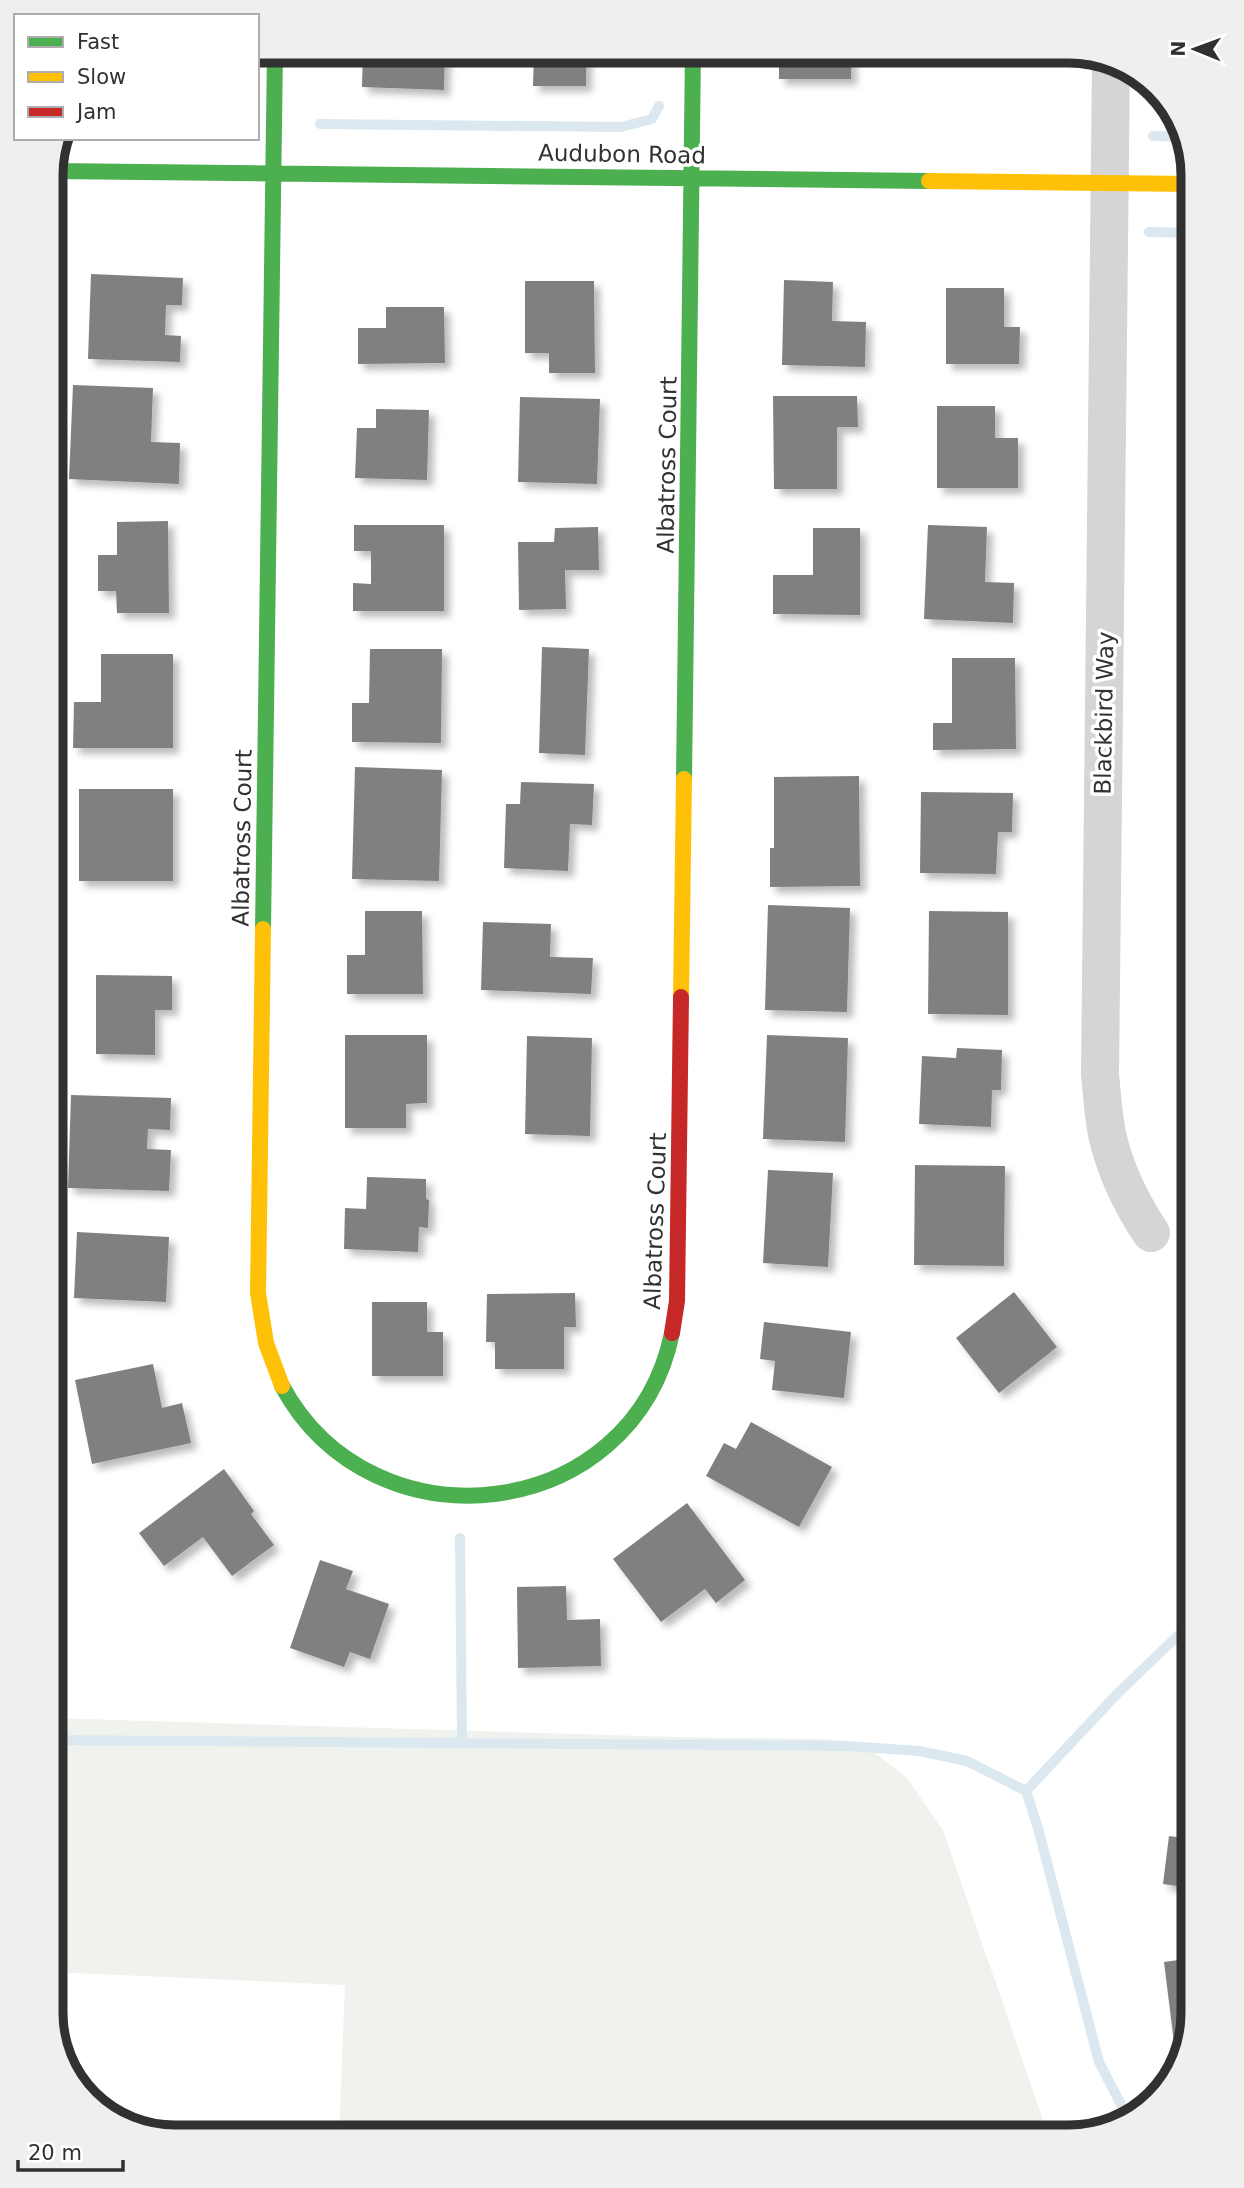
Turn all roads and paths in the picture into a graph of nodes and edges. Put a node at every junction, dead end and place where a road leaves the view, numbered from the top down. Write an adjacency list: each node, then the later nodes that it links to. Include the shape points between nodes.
1 (275, 63): 5 (street, Albatross Court)
2 (694, 63): 6 (street, Albatross Court)
3 (1111, 72): 7 (street, Blackbird Way)
4 (63, 171): 5 (street, Audubon Road)
5 (273, 172): 6 (street, Audubon Road); 6 (street, Albatross Court, via 258,1293 262,1326 284,1390 303,1418 352,1464 414,1492 481,1499 547,1483 604,1449 648,1398 673,1335 678,1260)
6 (692, 177): 7 (street, Audubon Road)
7 (1109, 183): 8 (street, Audubon Road); 9 (street, Blackbird Way, via 1100,1074 1107,1134 1119,1173)
8 (1181, 184)
9 (1151, 1233)

